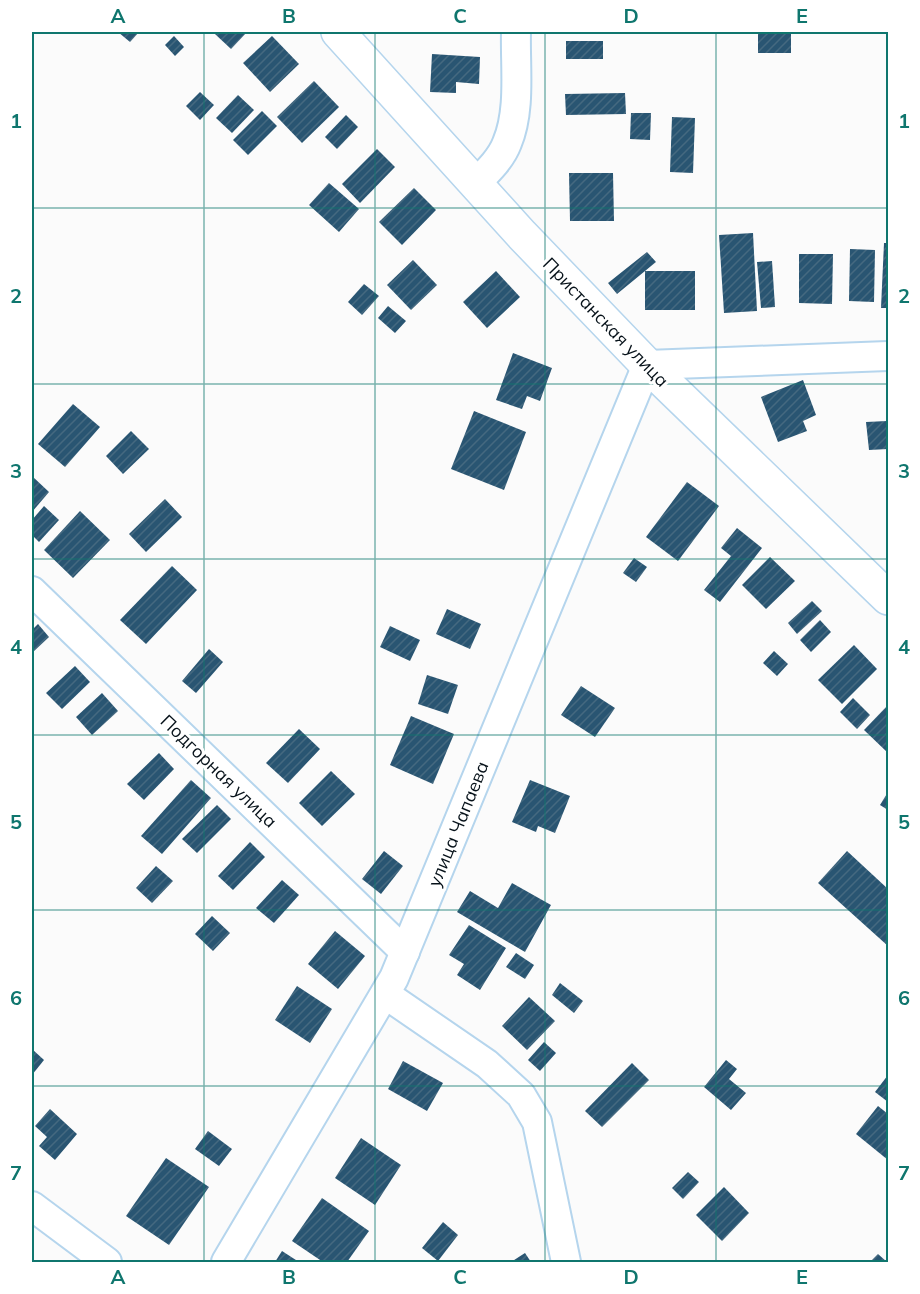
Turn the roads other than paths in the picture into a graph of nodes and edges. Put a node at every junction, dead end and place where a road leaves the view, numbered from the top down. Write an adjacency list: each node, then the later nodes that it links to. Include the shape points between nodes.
1 (338, 32): 3 (street, Пристанская улица)
2 (516, 32): 3 (street, via 515,118 507,145)
3 (475, 184): 5 (street, Пристанская улица)
4 (888, 356): 5 (street)
5 (647, 365): 7 (street, Пристанская улица); 8 (street, улица Чапаева)
6 (32, 591): 8 (street, Подгорная улица)
7 (888, 598)
8 (405, 952): 9 (street, улица Чапаева)
9 (385, 994): 12 (street, улица Чапаева); 13 (street, via 487,1064 521,1095 537,1122)
10 (32, 1206): 11 (street)
11 (107, 1263)
12 (226, 1263)
13 (566, 1263)

